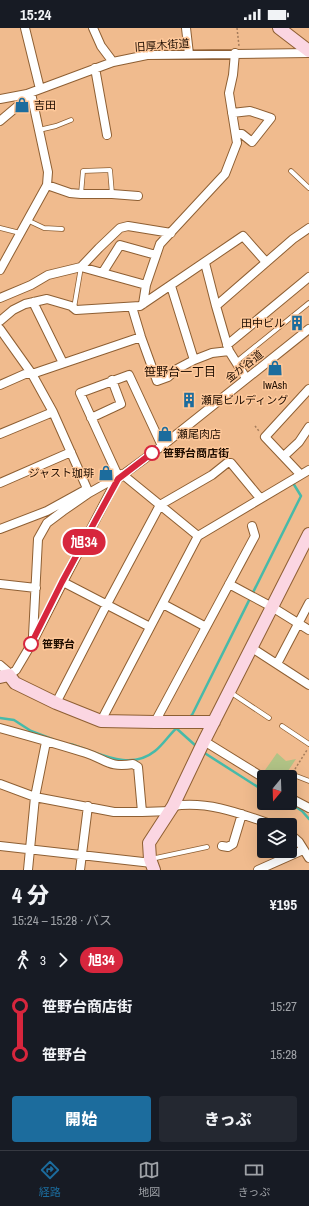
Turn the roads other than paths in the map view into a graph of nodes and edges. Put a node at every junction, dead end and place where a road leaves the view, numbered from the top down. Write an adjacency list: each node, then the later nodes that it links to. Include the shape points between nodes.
1 (25, 28): 10 (street)
2 (94, 28): 8 (street, via 101,46)
3 (186, 28): 7 (street)
4 (278, 28): 5 (street)
5 (309, 52): 6 (street, 旧厚木街道)
6 (235, 53): 7 (street, 旧厚木街道); 13 (street, via 229,92)
7 (189, 54): 8 (street, 旧厚木街道, via 147,55)
8 (113, 62): 9 (street, 旧厚木街道)
9 (95, 68): 10 (street, 旧厚木街道); 18 (street)
10 (40, 89): 11 (street, 旧厚木街道)
11 (29, 93): 12 (street, 旧厚木街道); 15 (street, via 26,99); 16 (street)
12 (0, 99)
13 (232, 113): 17 (street); 17 (street, via 250,111 272,118 252,142 242,134)
14 (71, 120): 16 (lane)
15 (0, 121)
16 (40, 130): 20 (street, via 48,172)
17 (237, 134): 30 (street, via 238,144 225,174)
18 (107, 135)
19 (291, 170): 21 (lane)
20 (47, 185): 22 (street); 25 (street)
21 (309, 188)
22 (81, 194): 23 (street); 23 (lane, via 83,171 110,170)
23 (112, 194): 24 (street)
24 (138, 196)
25 (27, 220): 28 (lane, via 44,228); 29 (street)
26 (0, 228): 29 (lane)
27 (309, 228): 32 (street)
28 (62, 229)
29 (20, 233): 35 (street)
30 (171, 233): 31 (street, via 160,244); 34 (street, via 128,226 120,228)
31 (156, 255): 36 (street, via 120,245); 38 (street)
32 (266, 262): 33 (street, via 243,236); 44 (street)
33 (205, 263): 39 (street); 44 (street)
34 (82, 267): 36 (street); 40 (street, via 48,276); 46 (lane)
35 (0, 270)
36 (103, 272): 38 (street)
37 (309, 277): 51 (street)
38 (146, 285): 43 (street)
39 (171, 286): 43 (street); 52 (street)
40 (0, 298)
41 (33, 302): 46 (street, via 47,299); 47 (street, via 13,310); 53 (street)
42 (309, 303): 54 (lane)
43 (143, 304): 45 (street)
44 (216, 306): 51 (street)
45 (132, 307): 46 (street, via 76,310); 50 (street)
46 (74, 308)
47 (0, 321)
48 (0, 329): 55 (street)
49 (309, 329): 56 (street, 金が谷道)
50 (141, 337): 52 (street, via 157,381); 53 (street)
51 (228, 348): 52 (street); 54 (street)
52 (194, 360)
53 (63, 363): 55 (street)
54 (236, 363): 56 (street)
55 (32, 374): 58 (street, via 25,374); 60 (street)
56 (246, 378): 64 (street, 金が谷道)
57 (112, 380): 61 (street, via 121,404); 61 (street, via 80,393); 64 (street, via 129,375)
58 (0, 385)
59 (309, 389): 66 (street, via 265,437)
60 (53, 412): 63 (street); 65 (street)
61 (91, 418): 69 (street)
62 (309, 427): 66 (street, via 299,442)
63 (0, 434)
64 (162, 446): 69 (street, 金が谷道)
65 (71, 452): 70 (street); 71 (street)
66 (284, 456): 68 (street)
67 (309, 470): 68 (street)
68 (300, 474): 72 (street)
69 (119, 477): 71 (street, 金が谷道); 73 (street); 78 (street)
70 (0, 483)
71 (88, 491): 75 (street, via 47,511); 81 (street, via 47,523 38,539)
72 (260, 498): 73 (street, via 231,463 227,463 212,475); 77 (street)
73 (160, 505): 77 (street); 83 (street)
74 (252, 526): 80 (street, via 255,536)
75 (0, 529)
76 (309, 534): 85 (street)
77 (198, 536): 84 (street)
78 (62, 582): 83 (street); 90 (street)
79 (0, 584): 81 (street)
80 (229, 584): 85 (street); 88 (street)
81 (36, 588): 90 (street)
82 (309, 603): 86 (street)
83 (107, 604): 87 (street); 97 (street)
84 (163, 604): 87 (street); 88 (street)
85 (272, 607): 86 (street); 91 (street)
86 (298, 623): 89 (street); 92 (street)
87 (150, 627): 99 (street)
88 (206, 627): 100 (street)
89 (309, 630)
90 (33, 642): 94 (street, via 16,670)
91 (252, 648): 92 (street); 96 (street)
92 (277, 664): 95 (street)
93 (0, 666): 94 (street, via 7,671)
94 (5, 676): 97 (street)
95 (309, 685)
96 (230, 692): 98 (lane); 101 (street)
97 (56, 703): 99 (street)
98 (270, 718)
99 (101, 721): 100 (street)
100 (155, 722): 101 (street)
101 (214, 722): 104 (street)
102 (282, 726): 106 (lane)
103 (0, 728): 105 (street)
104 (204, 741): 107 (street); 115 (street)
105 (46, 742): 111 (street); 116 (street, via 88,754 110,764 133,764 138,767)
106 (309, 744)
107 (257, 774)
108 (297, 776): 109 (lane)
109 (309, 781)
110 (0, 784): 111 (street)
111 (35, 797): 113 (street); 123 (street)
112 (297, 802): 114 (street)
113 (88, 806): 116 (street, via 114,812); 125 (street)
114 (309, 808)
115 (171, 809): 116 (street); 117 (street, via 189,804); 127 (street, via 149,843)
116 (142, 812)
117 (242, 814): 118 (street); 122 (street, via 233,844)
118 (257, 820)
119 (297, 840): 124 (street)
120 (0, 846): 123 (street)
121 (206, 847): 127 (lane)
122 (226, 849)
123 (30, 850): 125 (street); 128 (street)
124 (303, 850): 126 (street); 130 (street)
125 (82, 855): 127 (street); 129 (street)
126 (309, 858)
127 (152, 864)
128 (28, 870)
129 (80, 870)
130 (258, 870)

